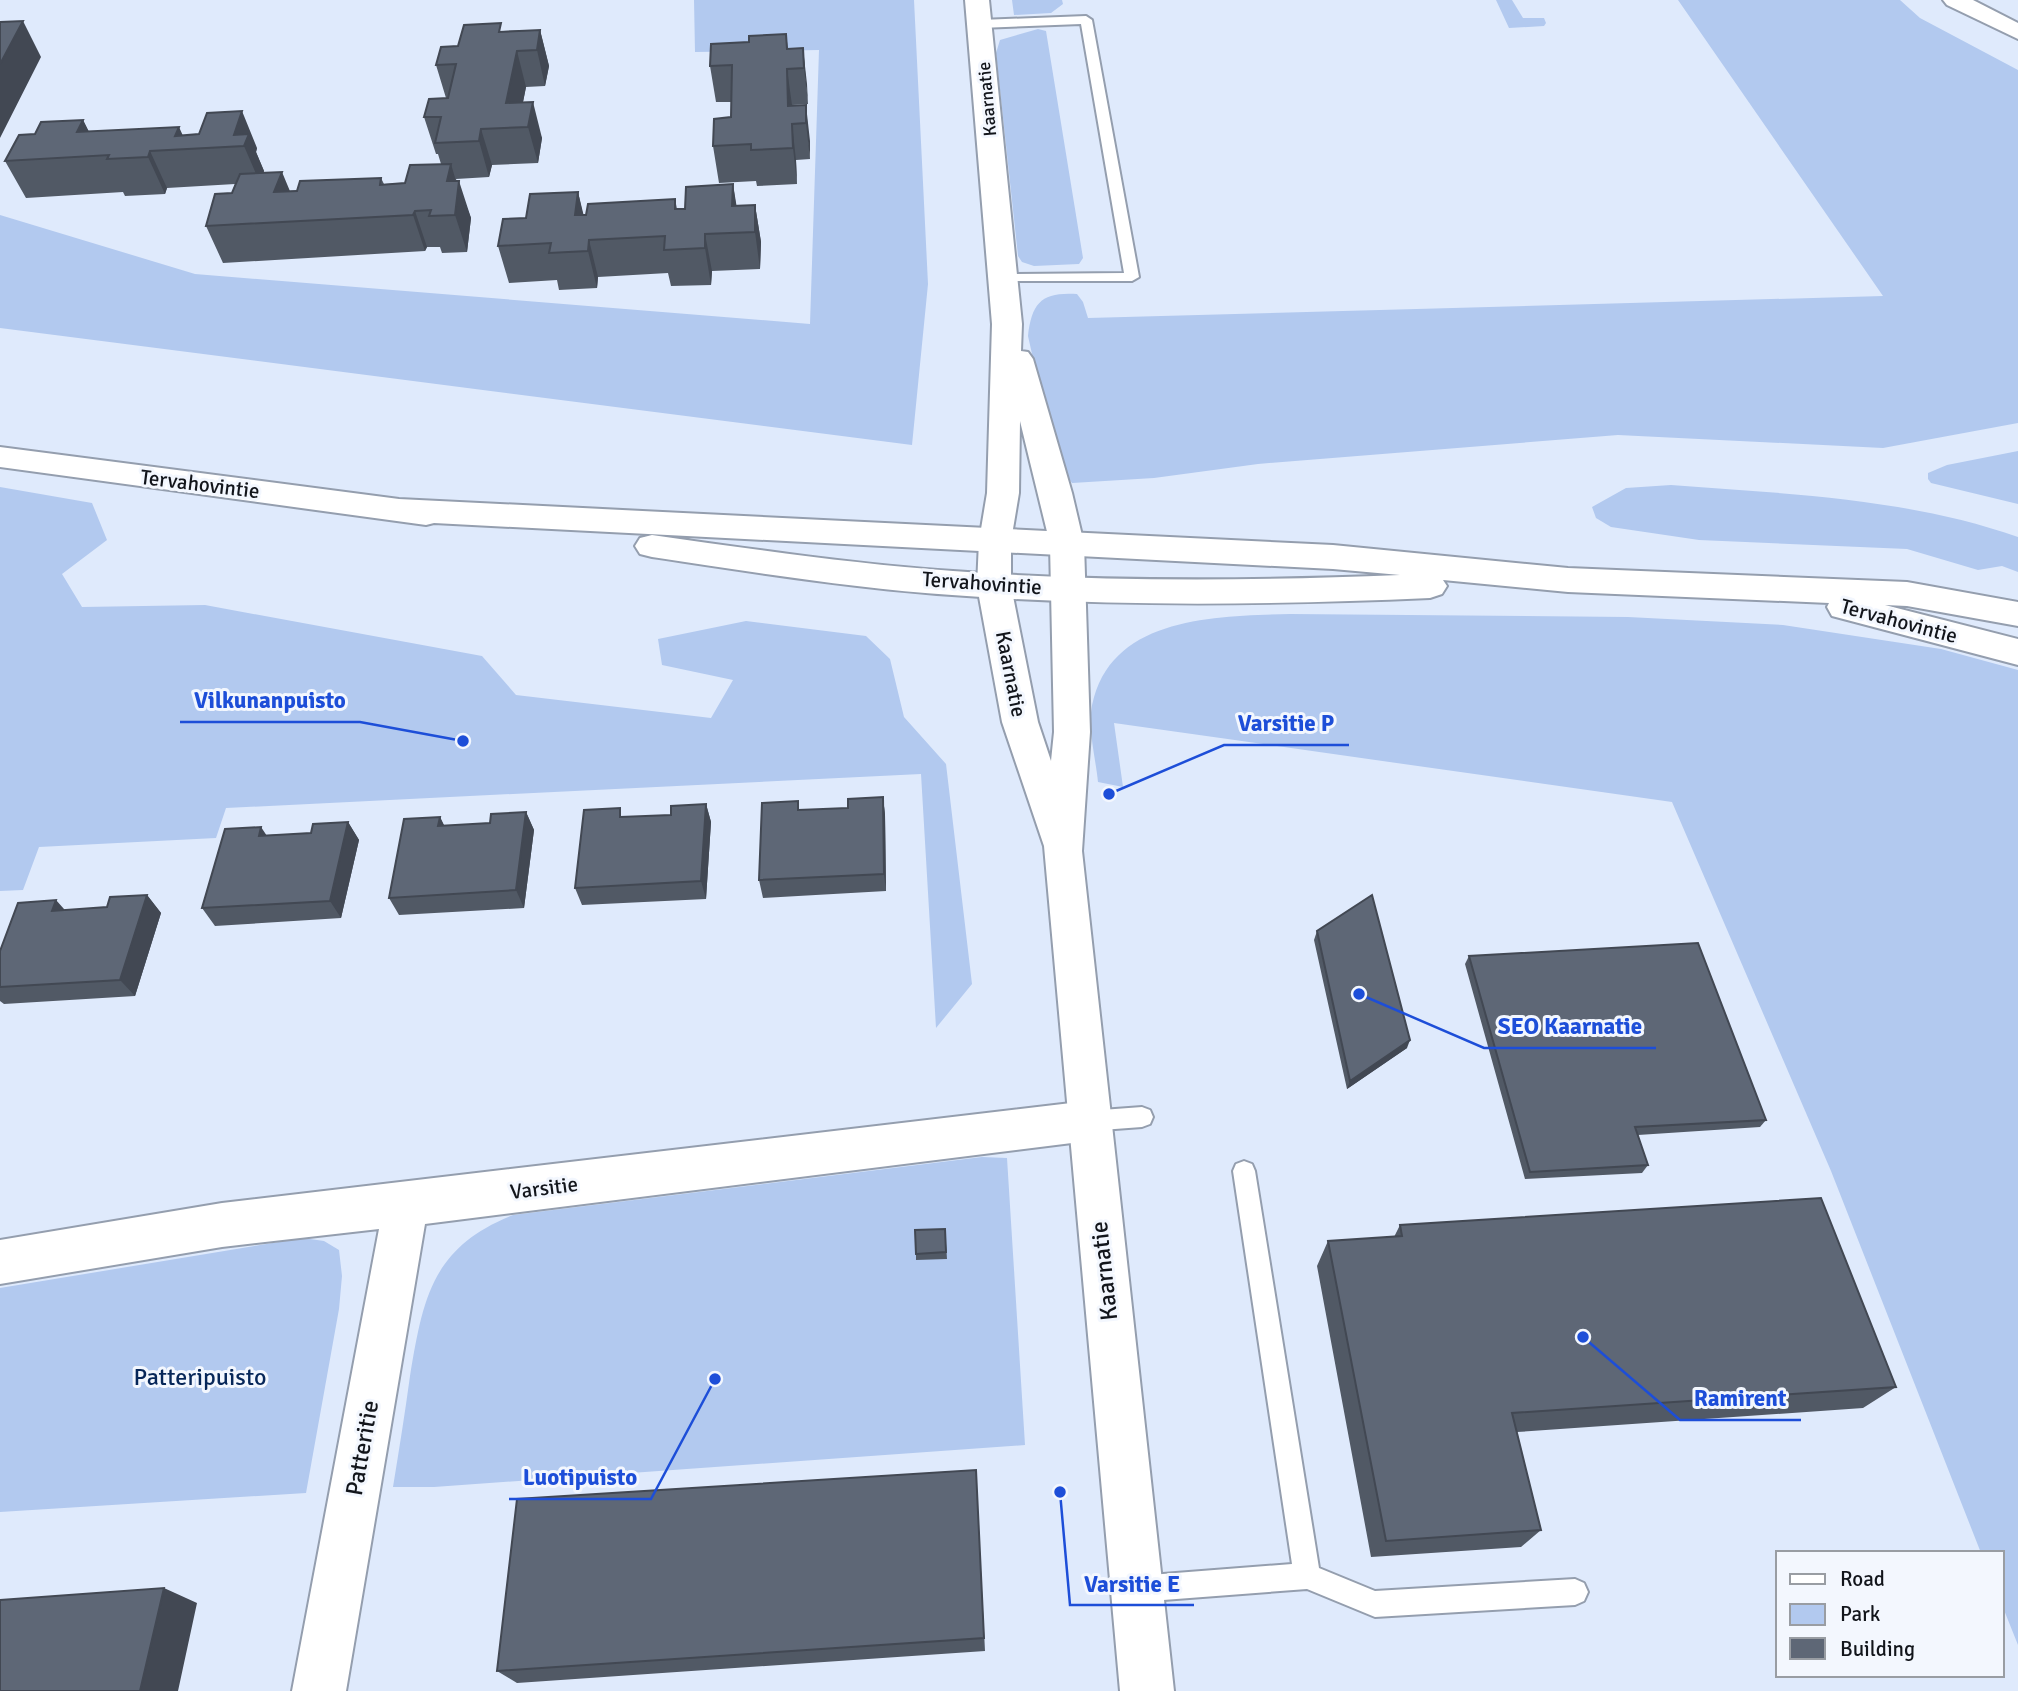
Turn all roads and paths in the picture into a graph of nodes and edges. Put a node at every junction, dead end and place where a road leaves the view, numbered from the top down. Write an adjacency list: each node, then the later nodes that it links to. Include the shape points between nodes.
1 (1955, 0): 3 (main road)
2 (978, 12): 4 (main road, Kaarnatie); 4 (lane, via 1086,20 1132,277)
3 (2018, 32)
4 (1004, 278): 5 (main road, Kaarnatie)
5 (1007, 324): 8 (main road, Kaarnatie, via 1003,493); 9 (main road, Kaarnatie)
6 (0, 457): 7 (main road, Tervahovintie)
7 (401, 510): 8 (main road, Tervahovintie); 11 (main road, Tervahovintie, via 738,559)
8 (995, 541): 9 (main road, Tervahovintie); 11 (main road, Kaarnatie)
9 (1067, 544): 10 (main road, Tervahovintie, via 1333,557); 12 (main road, Kaarnatie)
10 (1568, 580): 12 (main road, Tervahovintie, via 1320,592); 13 (main road, Tervahovintie)
11 (994, 586): 12 (main road, Tervahovintie); 16 (main road, Kaarnatie, via 1020,722)
12 (1070, 588): 16 (main road, Kaarnatie, via 1072,732)
13 (1781, 590): 14 (main road, Tervahovintie, via 1907,594); 15 (main road, Tervahovintie)
14 (2018, 614)
15 (2018, 652)
16 (1063, 851): 18 (main road, Kaarnatie)
17 (1142, 1117): 18 (lane)
18 (1088, 1121): 20 (main road, Varsitie); 23 (main road, Kaarnatie)
19 (1244, 1171): 22 (lane)
20 (406, 1205): 21 (main road, Varsitie, via 222,1225); 25 (main road, Patteritie)
21 (0, 1262)
22 (1307, 1576): 23 (lane); 24 (lane, via 1375,1604)
23 (1136, 1589): 26 (main road, Kaarnatie)
24 (1575, 1592)
25 (319, 1691)
26 (1147, 1691)

